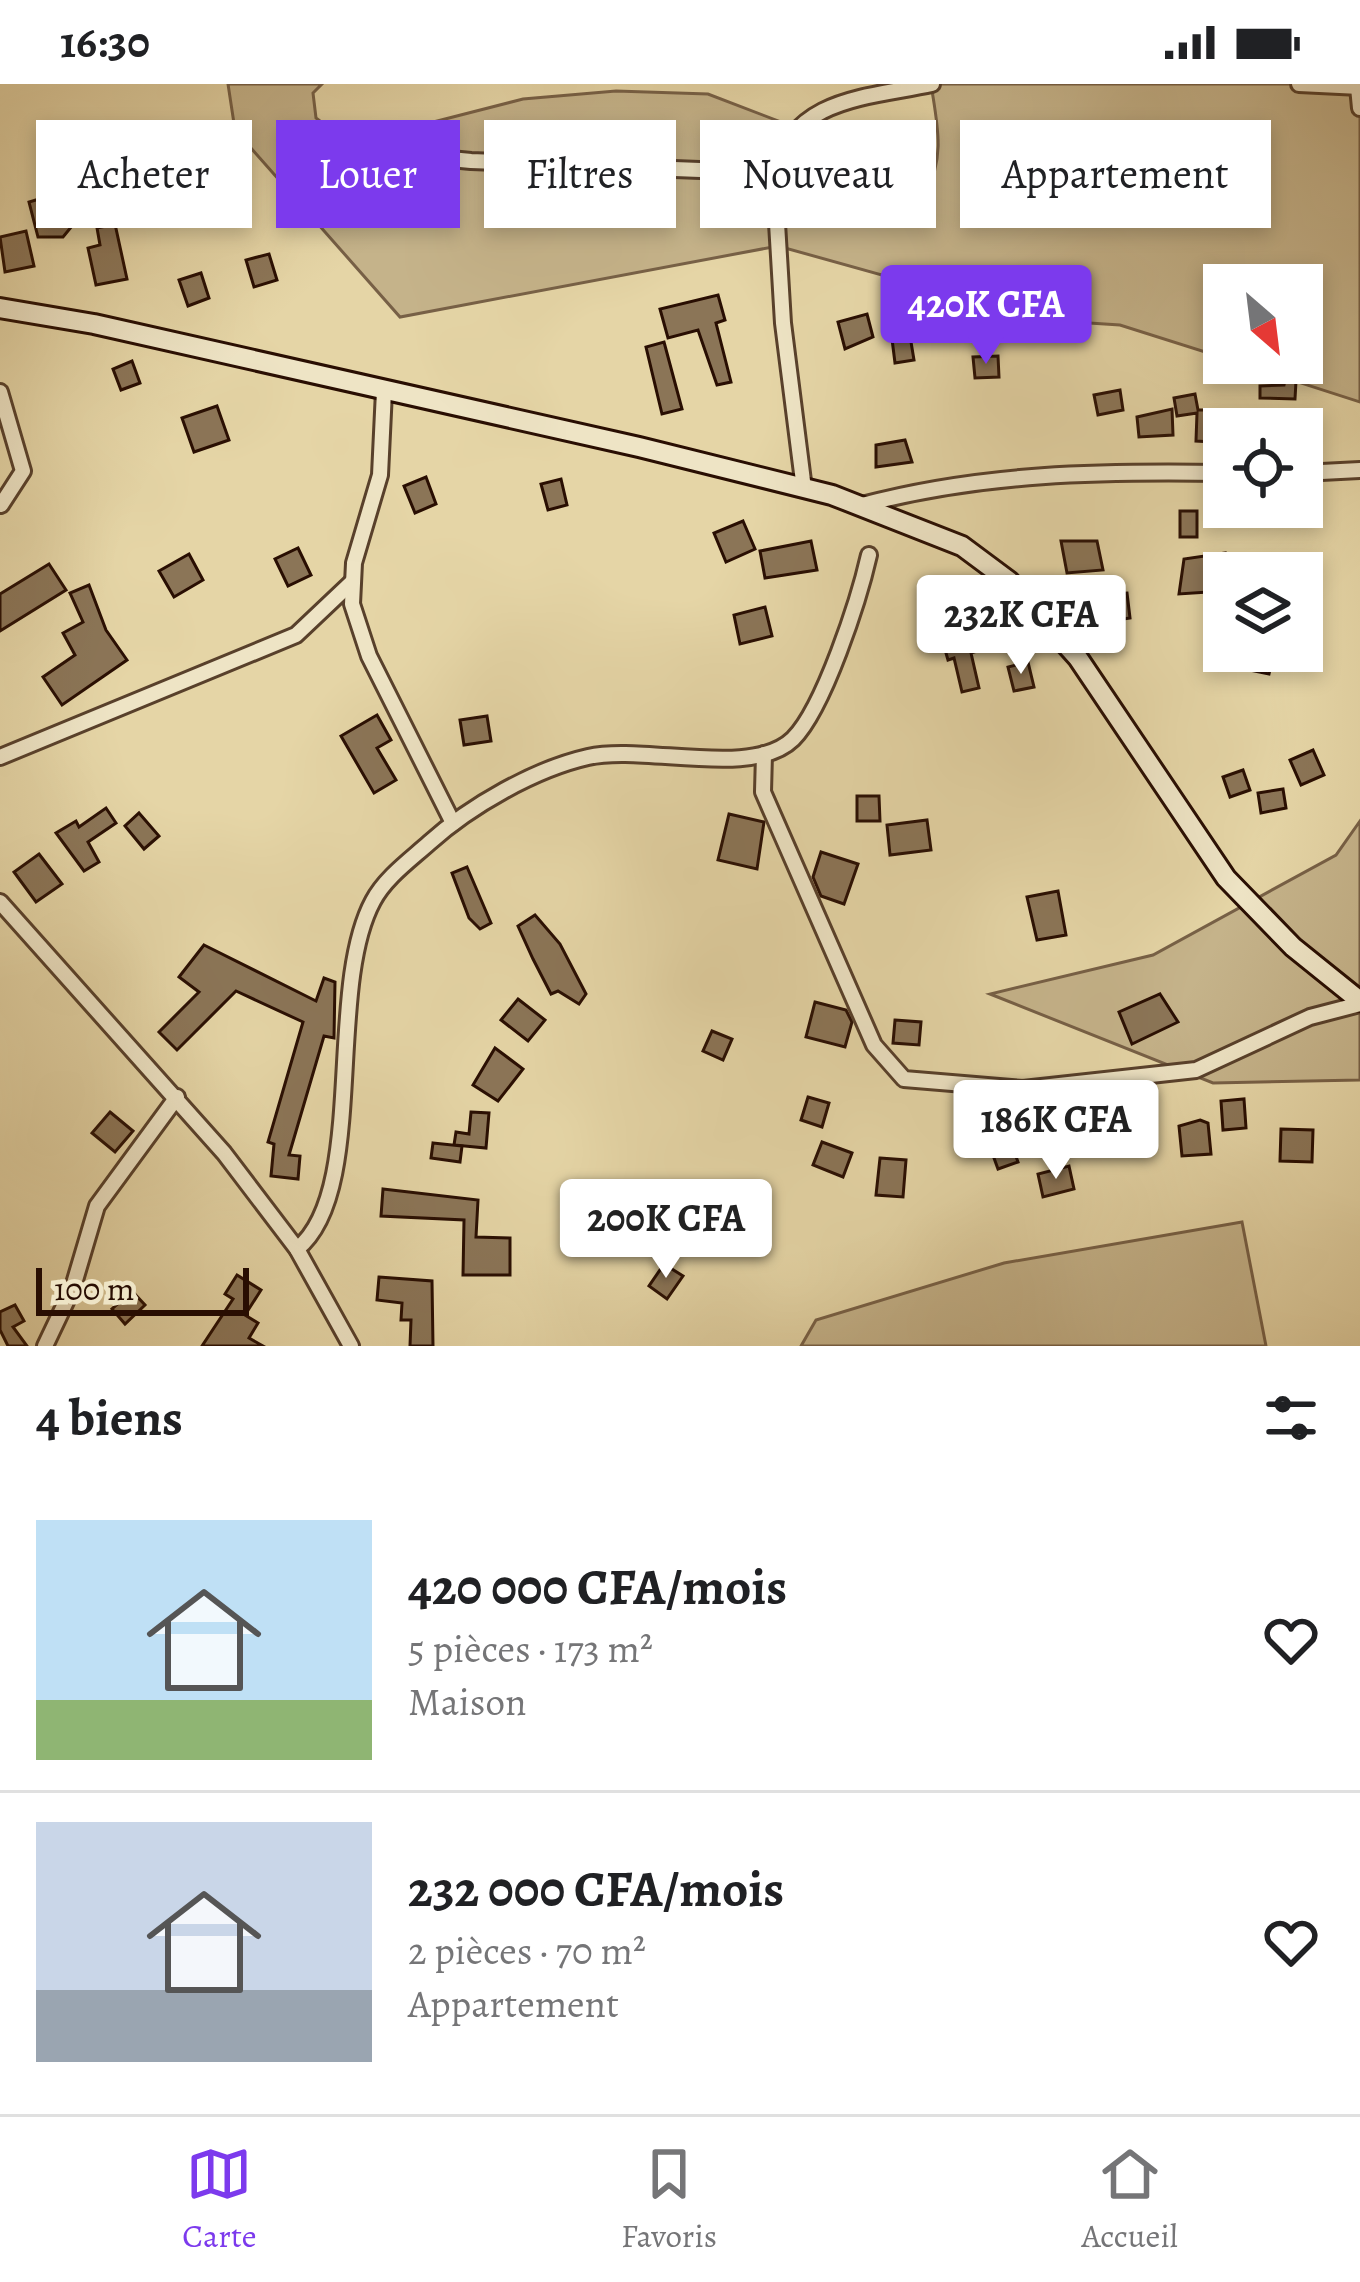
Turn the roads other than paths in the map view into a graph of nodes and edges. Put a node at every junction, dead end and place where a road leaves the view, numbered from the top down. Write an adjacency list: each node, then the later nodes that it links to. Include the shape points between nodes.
1 (932, 84): 5 (street)
2 (1299, 84): 3 (street)
3 (1359, 87): 4 (street)
4 (1360, 108)
5 (805, 120)
6 (460, 160): 7 (street)
7 (700, 170)
8 (777, 228): 15 (street)
9 (0, 308): 10 (street)
10 (384, 391): 15 (street); 19 (street, via 380,475)
11 (0, 392): 16 (street, via 23,471)
12 (1360, 470): 14 (street)
13 (1203, 472): 17 (street, via 1021,476)
14 (1323, 472)
15 (804, 489): 17 (street)
16 (1, 505)
17 (862, 505): 24 (street, via 962,545 1009,581 1100,686 1226,878)
18 (869, 555): 20 (street, via 815,704 794,738)
19 (352, 582): 21 (street, via 296,635); 22 (street, via 369,656)
20 (764, 754): 22 (street, via 587,757); 24 (street, via 763,792 874,1045 904,1079 1024,1089 1196,1070)
21 (0, 757)
22 (453, 823): 26 (street, via 380,889 362,926 333,1198)
23 (0, 902): 25 (street)
24 (1360, 1002)
25 (177, 1097): 26 (street); 27 (street, via 97,1206)
26 (297, 1249): 28 (street)
27 (45, 1346)
28 (351, 1346)

